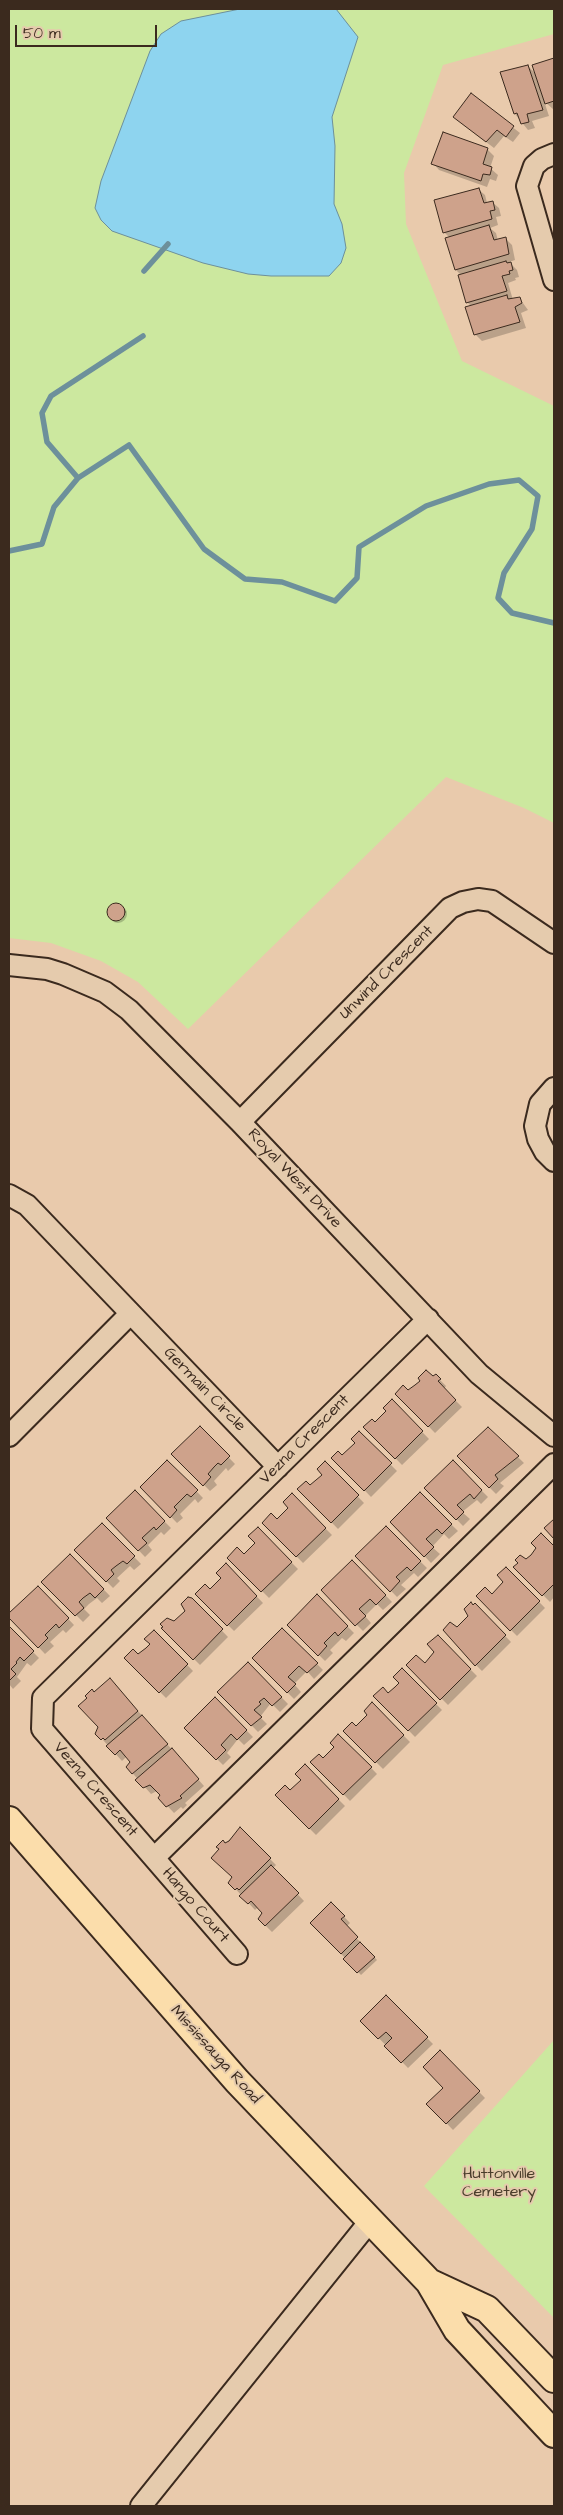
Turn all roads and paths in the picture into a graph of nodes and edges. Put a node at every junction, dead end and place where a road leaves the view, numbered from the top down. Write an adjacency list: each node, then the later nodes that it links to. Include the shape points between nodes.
1 (554, 154): 2 (street, via 534,166 527,186)
2 (554, 280)
3 (554, 943): 6 (street, Unwind Crescent, via 492,900 478,899 450,908)
4 (9, 965): 6 (street, Royal West Drive, via 46,969 105,992 151,1030)
5 (554, 1088): 7 (street, via 540,1104 535,1126 545,1152)
6 (240, 1122): 10 (street, Royal West Drive)
7 (554, 1161)
8 (9, 1195): 9 (street, Germain Circle, via 27,1205)
9 (130, 1314): 11 (street); 14 (street, Germain Circle)
10 (428, 1319): 12 (street, Royal West Drive, via 479,1374); 14 (street, Vezna Crescent)
11 (9, 1436)
12 (554, 1436)
13 (554, 1464): 16 (street)
14 (278, 1467): 16 (street, Vezna Crescent, via 43,1698 42,1729)
15 (9, 1820): 18 (main road, Mississauga Road, via 236,2080)
16 (154, 1858): 17 (street, Hango Court)
17 (236, 1954)
18 (370, 2221): 19 (main road, Mississauga Road); 22 (street)
19 (429, 2282): 20 (main road, Mississauga Road, via 487,2309); 21 (main road, Mississauga Road, via 458,2330)
20 (553, 2374)
21 (554, 2434)
22 (141, 2506)

